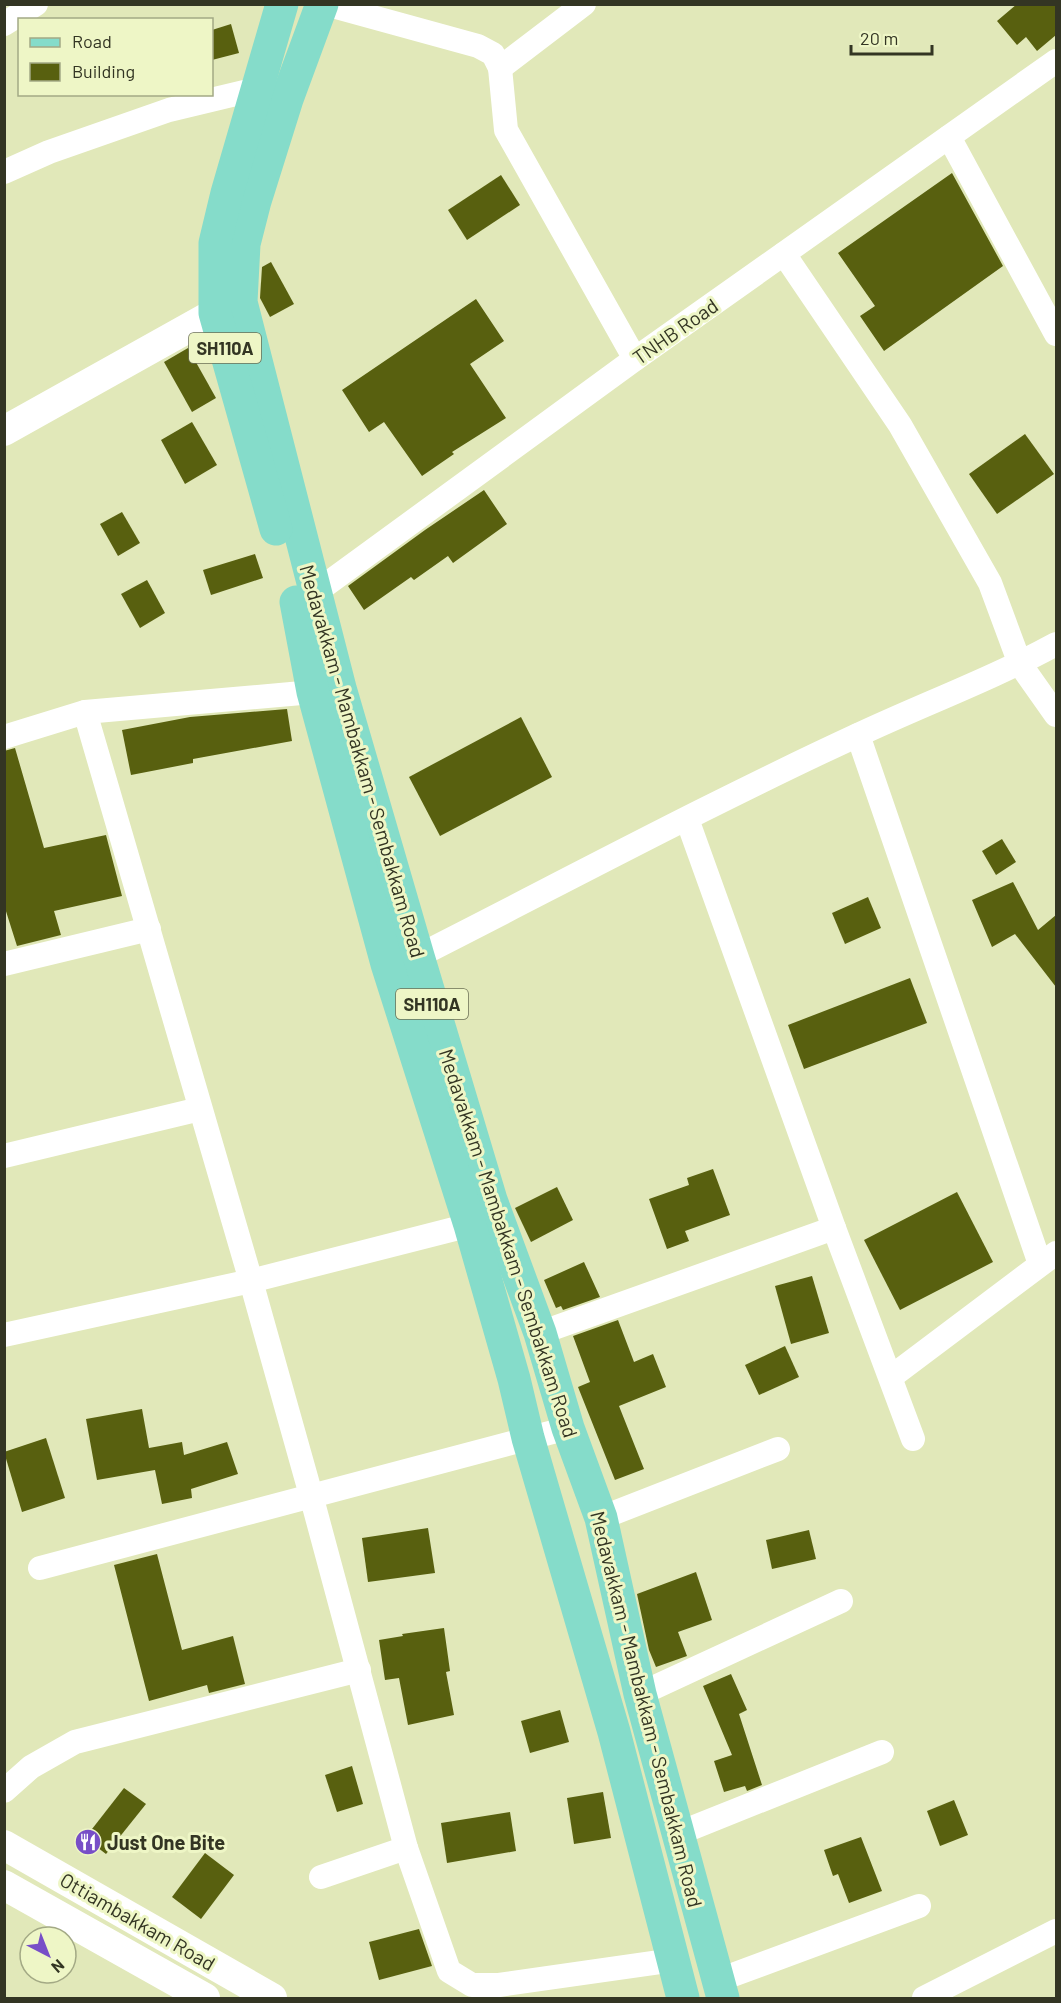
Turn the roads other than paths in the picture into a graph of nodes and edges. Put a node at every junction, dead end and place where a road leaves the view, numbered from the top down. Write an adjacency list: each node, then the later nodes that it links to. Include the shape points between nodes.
1 (36, 4): 6 (street)
2 (282, 4): 10 (main road, Medavakkam - Mambakkam - Sembakkam Road / SH110A)
3 (324, 4): 9 (street, via 478,46 493,54); 18 (main road, Medavakkam - Mambakkam - Sembakkam Road / SH110A, via 286,99 255,201 244,244 241,303)
4 (555, 4): 7 (street)
5 (584, 4): 7 (street)
6 (4, 24)
7 (547, 33): 9 (street)
8 (1056, 61): 11 (street, TNHB Road)
9 (500, 68): 16 (street, via 506,130)
10 (257, 89): 12 (street, via 169,110); 14 (main road, Medavakkam - Mambakkam - Sembakkam Road / SH110A, via 215,243)
11 (949, 137): 13 (street, TNHB Road); 15 (street)
12 (4, 172)
13 (784, 254): 16 (street, TNHB Road); 20 (street, via 900,425 990,583)
14 (215, 313): 17 (street); 18 (main road, Medavakkam - Mambakkam - Sembakkam Road / SH110A)
15 (1056, 334)
16 (635, 359): 18 (street, TNHB Road)
17 (4, 431)
18 (306, 599): 21 (main road, Medavakkam - Mambakkam - Sembakkam Road / SH110A); 28 (main road, Medavakkam - Mambakkam - Sembakkam Road / SH110A, via 339,688)
19 (1056, 644): 20 (street)
20 (1020, 664): 23 (street); 24 (street)
21 (313, 692): 22 (street); 32 (main road, Medavakkam - Mambakkam - Sembakkam Road / SH110A, via 387,964)
22 (85, 712): 25 (street); 27 (street)
23 (1056, 715)
24 (858, 735): 26 (street); 34 (street)
25 (4, 737)
26 (687, 819): 28 (street); 33 (street)
27 (148, 929): 29 (street); 30 (street)
28 (418, 956): 36 (main road, Medavakkam - Mambakkam - Sembakkam Road / SH110A, via 491,1200)
29 (4, 964)
30 (200, 1109): 31 (street); 35 (street)
31 (4, 1156)
32 (470, 1225): 35 (street); 40 (main road, Medavakkam - Mambakkam - Sembakkam Road / SH110A)
33 (834, 1228): 36 (street); 38 (street)
34 (1048, 1258): 38 (street)
35 (251, 1281): 37 (street); 43 (street)
36 (540, 1334): 39 (main road, Medavakkam - Mambakkam - Sembakkam Road / SH110A)
37 (4, 1335)
38 (891, 1377): 41 (street)
39 (568, 1428): 40 (street); 44 (main road, Medavakkam - Mambakkam - Sembakkam Road / SH110A)
40 (528, 1438): 43 (street); 58 (main road, Medavakkam - Mambakkam - Sembakkam Road / SH110A, via 614,1732)
41 (913, 1439)
42 (778, 1449): 44 (street)
43 (311, 1496): 45 (street); 47 (street)
44 (601, 1518): 48 (main road, Medavakkam - Mambakkam - Sembakkam Road / SH110A)
45 (40, 1568)
46 (841, 1601): 48 (street)
47 (359, 1670): 50 (street, via 75,1742 31,1767); 53 (street)
48 (640, 1694): 51 (main road, Medavakkam - Mambakkam - Sembakkam Road / SH110A)
49 (882, 1752): 51 (street)
50 (4, 1791)
51 (677, 1834): 59 (main road, Medavakkam - Mambakkam - Sembakkam Road / SH110A)
52 (4, 1845): 61 (street, Ottiambakkam Road)
53 (406, 1848): 54 (street); 58 (street, via 449,1971 472,1985 499,1985)
54 (321, 1877)
55 (4, 1885): 60 (street, Ottiambakkam Road)
56 (919, 1906): 59 (street)
57 (1056, 1931): 63 (street)
58 (674, 1960): 62 (main road, Medavakkam - Mambakkam - Sembakkam Road / SH110A)
59 (721, 1989)
60 (205, 1998)
61 (272, 1998)
62 (683, 1998)
63 (924, 1998)

